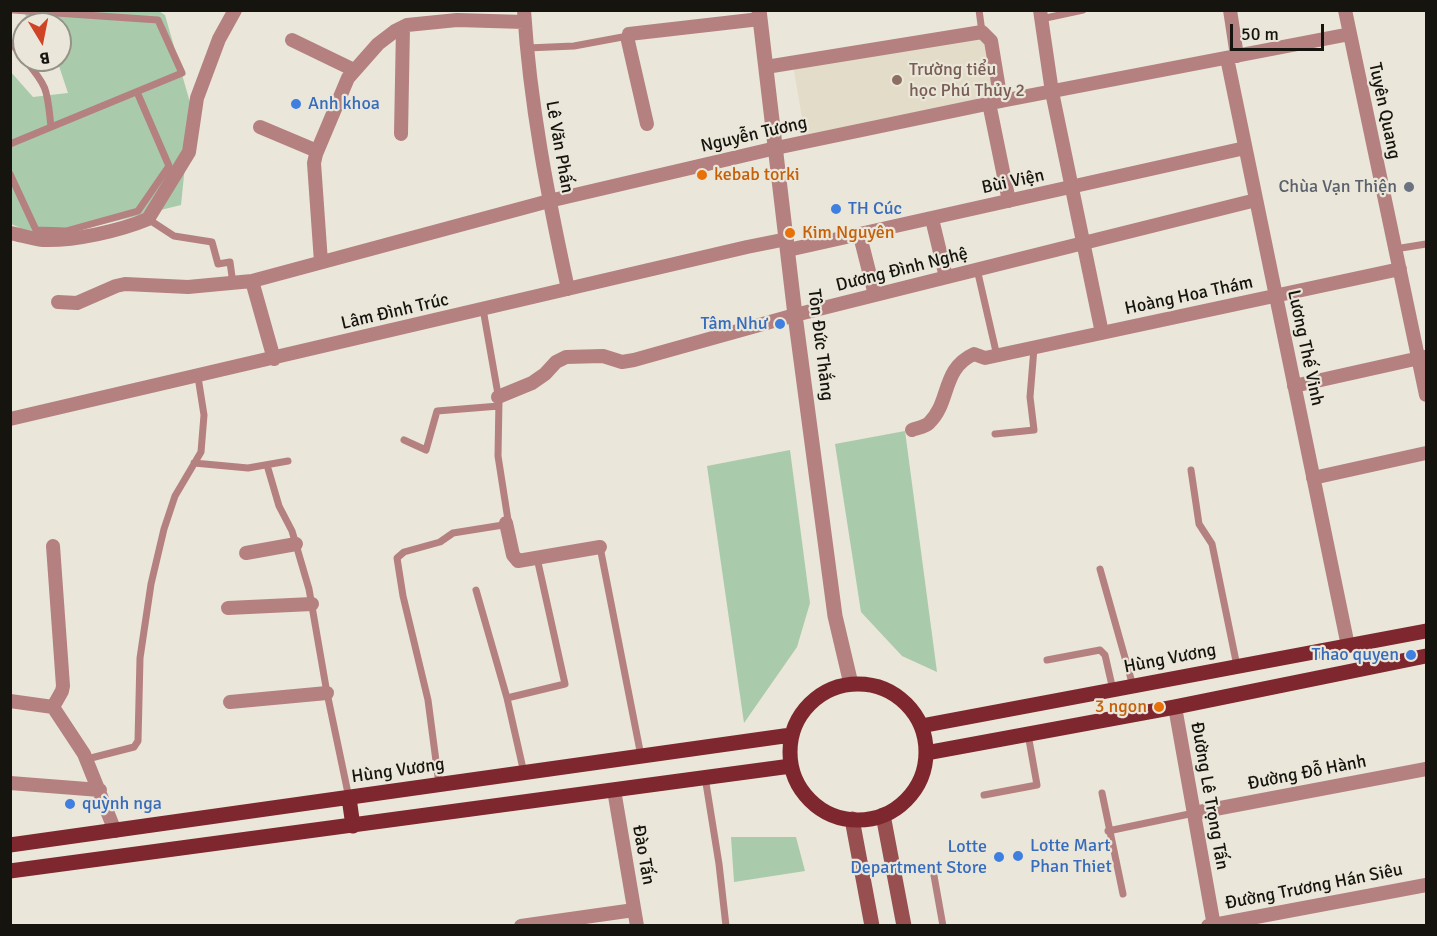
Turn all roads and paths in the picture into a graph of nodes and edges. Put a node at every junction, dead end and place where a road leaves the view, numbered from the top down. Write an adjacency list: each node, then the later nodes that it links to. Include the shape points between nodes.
1 (13, 10): 20 (lane, via 158,20 182,73)
2 (235, 10): 36 (street, via 219,39 197,98 189,152)
3 (979, 10): 11 (lane)
4 (1083, 10): 8 (lane)
5 (1230, 10): 16 (street, Lương Thế Vinh)
6 (1345, 10): 12 (street, Tuyên Quang)
7 (760, 15): 13 (street, via 724,24 631,32); 17 (street, Tôn Đức Thắng)
8 (1040, 15): 21 (street)
9 (524, 16): 10 (street); 15 (street, Lê Văn Phấn)
10 (403, 27): 18 (street, via 378,44); 26 (street)
11 (982, 32): 17 (street); 22 (street, via 991,41)
12 (1350, 34): 16 (street, Nguyễn Tương); 43 (street, Tuyên Quang)
13 (628, 36): 15 (lane, via 574,46); 23 (street)
14 (292, 40): 18 (street)
15 (526, 48): 34 (street, Lê Văn Phấn)
16 (1232, 57): 21 (street, Nguyễn Tương); 29 (street, Lương Thế Vinh)
17 (766, 67): 28 (street, Tôn Đức Thắng)
18 (354, 70): 30 (street)
19 (36, 72): 24 (lane, via 45,86)
20 (137, 92): 24 (lane); 31 (lane, via 169,166 138,211 66,231 36,230)
21 (1052, 92): 22 (street, Nguyễn Tương); 32 (street)
22 (995, 102): 28 (street, Nguyễn Tương); 35 (street)
23 (647, 124)
24 (51, 127): 27 (lane)
25 (260, 127): 30 (street)
26 (401, 134)
27 (10, 144)
28 (776, 148): 34 (street, Nguyễn Tương); 42 (street, Tôn Đức Thắng)
29 (1245, 148): 32 (street, Bùi Viện); 33 (street, Lương Thế Vinh)
30 (317, 151): 44 (street, via 314,175)
31 (10, 174)
32 (1072, 188): 35 (street, Bùi Viện); 40 (street)
33 (1256, 200): 40 (street, Dương Đình Nghệ); 52 (street, Lương Thế Vinh)
34 (549, 201): 44 (street, Nguyễn Tương); 50 (street, Lê Văn Phấn)
35 (1009, 201): 37 (street, Bùi Viện)
36 (148, 219): 38 (street, via 72,238 42,240); 49 (lane, via 174,236 212,242 218,264 230,262)
37 (932, 219): 39 (street, Bùi Viện); 47 (street)
38 (10, 233)
39 (860, 236): 42 (street, Bùi Viện); 51 (street)
40 (1083, 242): 45 (street, Dương Đình Nghệ); 56 (street)
41 (1426, 244): 43 (lane)
42 (788, 245): 50 (street, Lâm Đình Trúc); 55 (street, Tôn Đức Thắng)
43 (1395, 249): 46 (street, Tuyên Quang)
44 (321, 262): 48 (street, Nguyễn Tương)
45 (977, 269): 47 (street, Dương Đình Nghệ); 58 (lane)
46 (1400, 269): 52 (street, Hoàng Hoa Thám); 59 (street, Tuyên Quang)
47 (946, 277): 51 (street, Dương Đình Nghệ)
48 (252, 281): 49 (street, Nguyễn Tương); 60 (street)
49 (233, 284): 53 (street, Nguyễn Tương, via 125,284 77,303)
50 (568, 289): 54 (street, Lâm Đình Trúc)
51 (875, 295): 55 (street, Dương Đình Nghệ)
52 (1276, 296): 56 (street, Hoàng Hoa Thám); 62 (street, Lương Thế Vinh)
53 (58, 302)
54 (483, 309): 60 (street, Lâm Đình Trúc); 64 (lane)
55 (795, 315): 64 (street, Dương Đình Nghệ, via 634,360 566,357); 90 (street, Tôn Đức Thắng, via 835,616)
56 (1102, 333): 57 (street, Hoàng Hoa Thám)
57 (1034, 348): 58 (street, Hoàng Hoa Thám); 67 (lane, via 1030,397 1034,430)
58 (991, 357): 66 (street, Hoàng Hoa Thám, via 974,354 964,358 949,379 938,411 928,424)
59 (1422, 357): 62 (street); 63 (street, Tuyên Quang)
60 (274, 359): 61 (street, Lâm Đình Trúc)
61 (198, 377): 65 (street, Lâm Đình Trúc); 71 (lane, via 204,435)
62 (1294, 386): 74 (street, Lương Thế Vinh)
63 (1426, 395)
64 (498, 402): 68 (lane, via 437,411 426,450); 75 (lane, via 498,456)
65 (10, 419)
66 (912, 430)
67 (995, 434)
68 (404, 440)
69 (1426, 453): 74 (street)
70 (288, 461): 72 (lane)
71 (194, 463): 72 (lane, via 248,468); 104 (lane, via 175,496 151,584 140,658 137,745)
72 (267, 465): 76 (lane)
73 (1191, 470): 89 (lane, via 1199,524 1212,544)
74 (1313, 478): 86 (street, Lương Thế Vinh)
75 (506, 523): 80 (street, via 515,559); 110 (lane, via 453,533 397,558 428,700)
76 (296, 544): 79 (street); 83 (lane)
77 (53, 546): 97 (street, via 63,686)
78 (600, 547): 80 (street); 103 (lane)
79 (246, 552)
80 (537, 558): 94 (lane, via 565,684)
81 (1100, 569): 91 (lane)
82 (476, 590): 94 (lane)
83 (312, 604): 84 (street); 93 (lane)
84 (228, 608)
85 (1426, 631): 86 (main road, Hùng Vương)
86 (1348, 646): 89 (main road, Hùng Vương)
87 (1426, 656): 98 (main road)
88 (1047, 660): 92 (lane, via 1100,650 1105,655)
89 (1238, 666): 91 (main road, Hùng Vương)
90 (850, 684): 99 (main road, via 873,685 893,693 910,707); 101 (main road, via 813,700 799,716)
91 (1133, 686): 92 (main road, Hùng Vương)
92 (1113, 690): 99 (main road, Hùng Vương)
93 (327, 693): 96 (street); 115 (lane)
94 (507, 698): 107 (lane)
95 (10, 701): 97 (street)
96 (230, 702)
97 (52, 707): 104 (street)
98 (1175, 708): 100 (main road); 116 (street, Đường Lê Trọng Tấn)
99 (921, 726): 102 (main road)
100 (1028, 734): 102 (main road); 114 (lane, via 1037,785)
101 (791, 735): 103 (main road, Hùng Vương); 105 (main road)
102 (926, 753): 117 (main road, via 923,772 914,790 900,805)
103 (641, 756): 107 (main road, Hùng Vương)
104 (87, 759): 111 (street)
105 (791, 766): 108 (main road); 118 (main road, via 796,782 819,808)
106 (1426, 769): 116 (street, Đường Đỗ Hành)
107 (524, 773): 110 (main road, Hùng Vương)
108 (705, 777): 112 (main road); 131 (lane)
109 (10, 783): 111 (street)
110 (440, 785): 115 (main road, Hùng Vương)
111 (100, 790): 120 (street)
112 (614, 790): 119 (main road); 127 (street, Đào Tấn)
113 (1101, 793): 121 (lane)
114 (984, 795)
115 (349, 798): 119 (main road); 120 (main road, Hùng Vương)
116 (1194, 813): 121 (lane); 128 (street, Đường Lê Trọng Tấn)
117 (882, 815): 118 (main road); 133 (main road)
118 (852, 819): 132 (main road)
119 (353, 826): 124 (main road)
120 (115, 831): 122 (main road, Hùng Vương)
121 (1108, 831): 126 (lane)
122 (10, 845)
123 (933, 870): 134 (lane)
124 (10, 871)
125 (1426, 885): 128 (street, Đường Trương Hán Siêu)
126 (1123, 894)
127 (634, 910): 129 (street); 130 (street, Đào Tấn)
128 (1212, 925)
129 (521, 926)
130 (637, 926)
131 (726, 926)
132 (872, 926)
133 (904, 926)
134 (943, 926)

